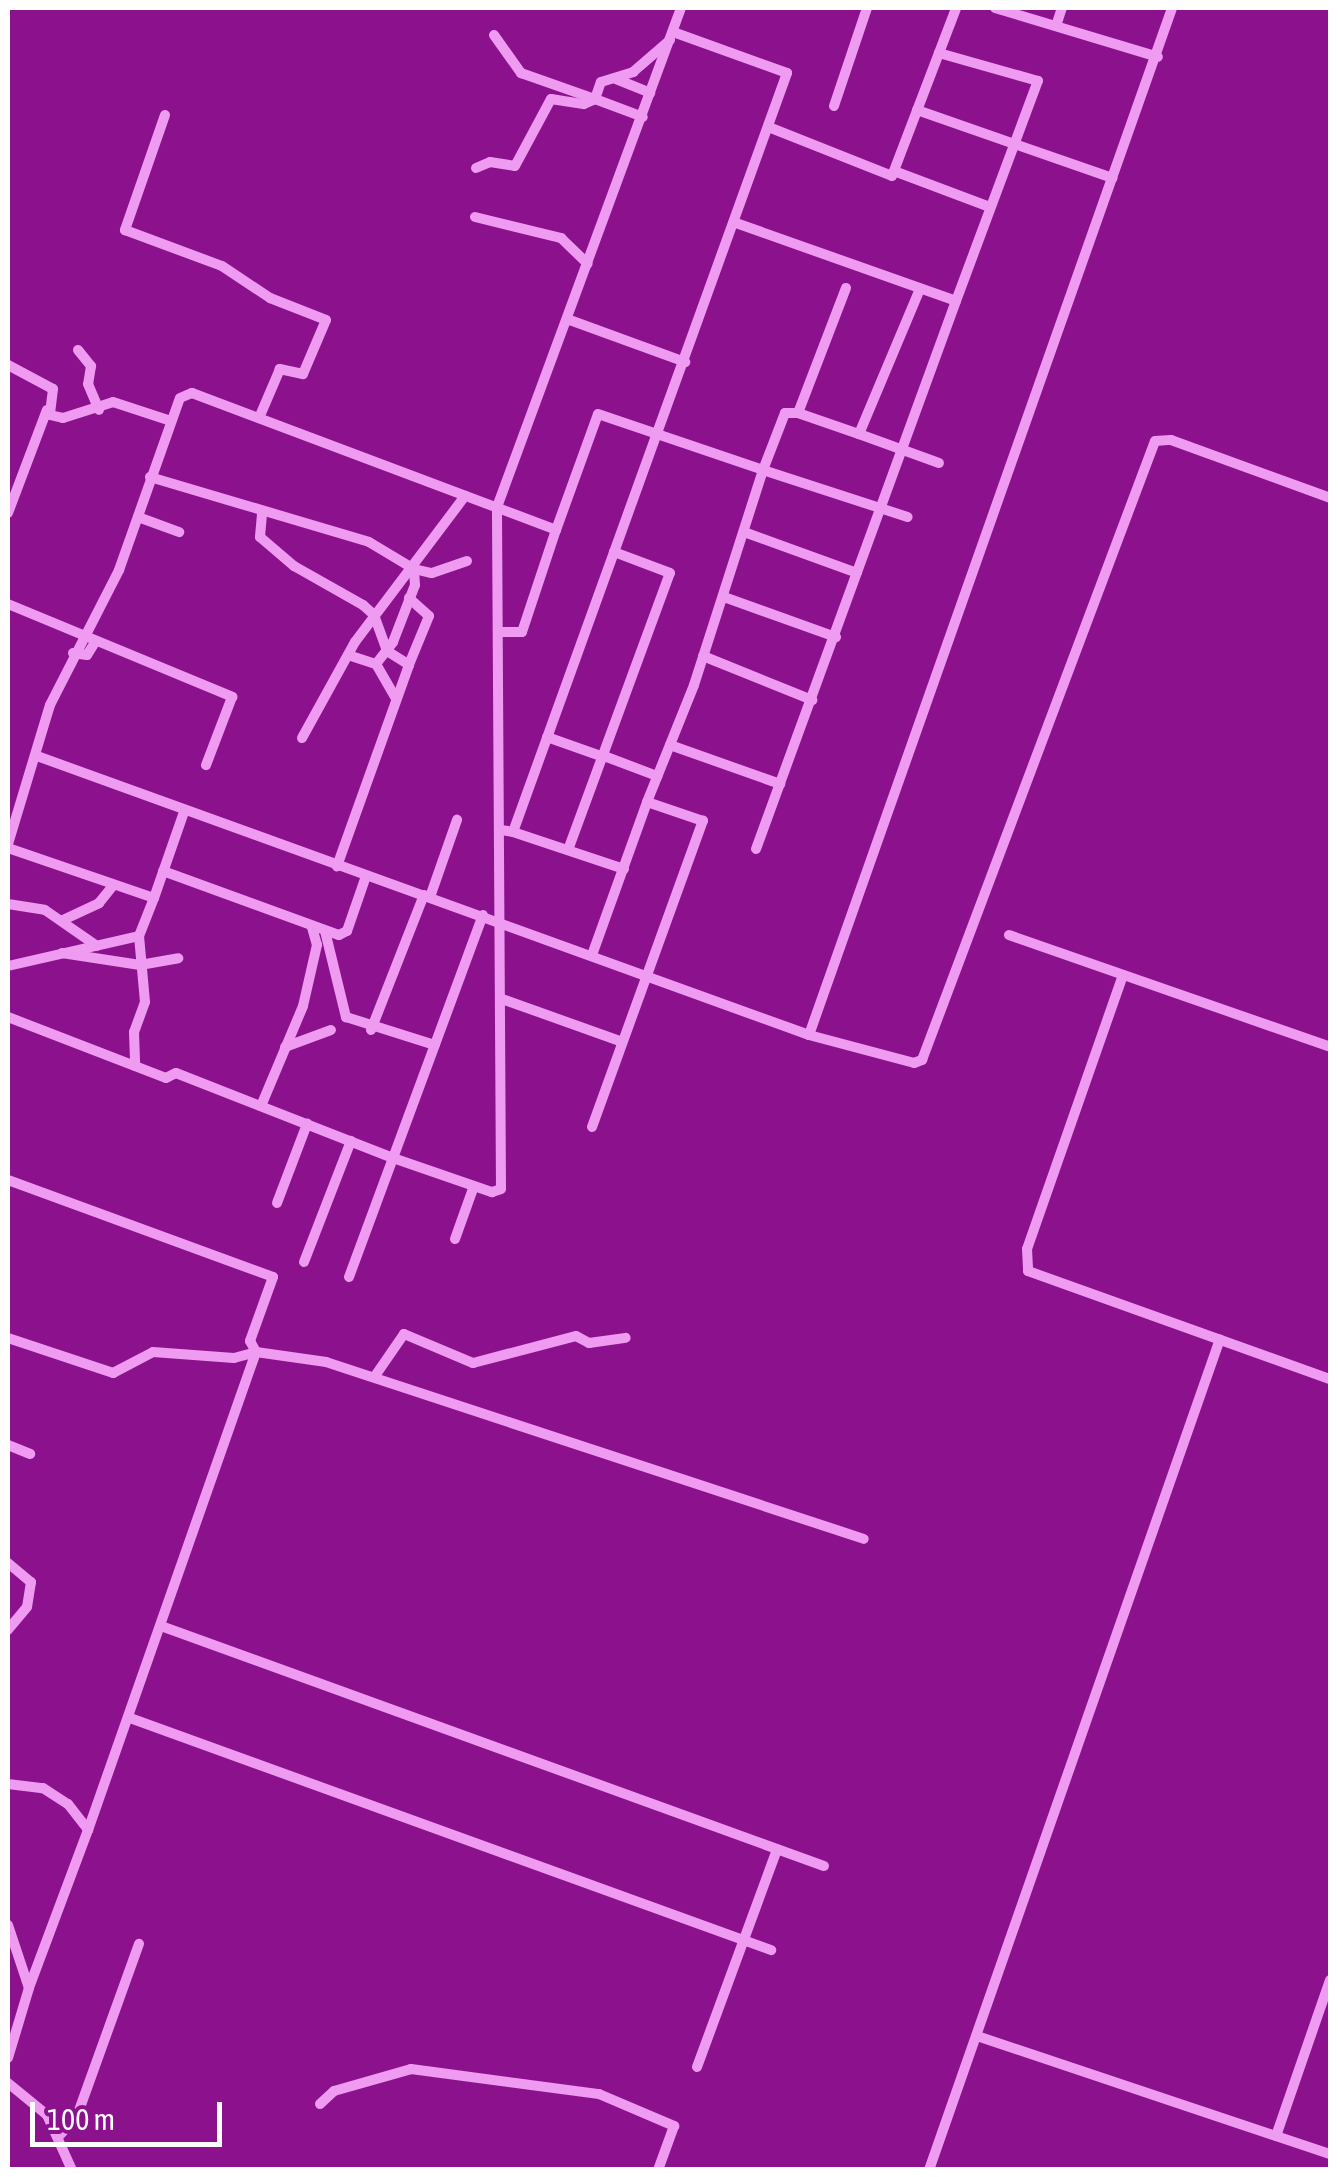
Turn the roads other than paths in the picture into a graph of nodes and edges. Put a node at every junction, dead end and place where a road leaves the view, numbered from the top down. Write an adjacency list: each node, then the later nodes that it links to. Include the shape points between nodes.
1 (681, 8): 9 (street)
2 (867, 8): 15 (street)
3 (956, 8): 10 (street)
4 (995, 8): 7 (street)
5 (1062, 8): 7 (street)
6 (1172, 8): 11 (street)
7 (1056, 26): 11 (street)
8 (494, 36): 14 (street, via 521,73)
9 (671, 36): 12 (street, via 642,66); 13 (street); 19 (street, via 787,73)
10 (939, 53): 16 (street); 20 (street, via 1038,81)
11 (1158, 56): 23 (street)
12 (615, 78): 13 (street); 14 (street, via 596,87)
13 (650, 93): 18 (street)
14 (596, 98): 18 (street); 21 (street, via 584,104 547,101 516,166 490,162)
15 (834, 106)
16 (917, 110): 20 (street); 22 (street)
17 (165, 115): 38 (street, via 125,230 222,266 270,298 326,320 303,374 280,369)
18 (643, 117): 27 (street)
19 (771, 128): 22 (street, via 892,176); 26 (street)
20 (1014, 145): 23 (street); 24 (street)
21 (476, 168)
22 (894, 171): 24 (street)
23 (1112, 178): 120 (street)
24 (990, 207): 30 (street)
25 (475, 217): 27 (street, via 561,238)
26 (736, 223): 29 (street); 33 (street)
27 (588, 264): 31 (street)
28 (846, 288): 37 (street)
29 (920, 289): 30 (street); 41 (street)
30 (956, 301): 42 (street)
31 (568, 319): 33 (street); 49 (street)
32 (78, 350): 36 (street, via 91,366 88,384)
33 (686, 362): 40 (street)
34 (8, 365): 35 (street, via 53,389)
35 (47, 410): 36 (street, via 62,418); 45 (street)
36 (99, 410): 39 (street, via 114,402)
37 (798, 414): 41 (street); 44 (street, via 784,413)
38 (259, 418): 39 (street, via 192,393 180,398); 47 (street)
39 (171, 420): 46 (street)
40 (658, 434): 44 (street); 55 (street, via 598,414); 58 (street)
41 (859, 434): 42 (street)
42 (900, 449): 43 (street); 50 (street)
43 (939, 463)
44 (764, 470): 50 (street); 57 (street)
45 (12, 472): 51 (street)
46 (150, 477): 52 (street); 53 (street)
47 (465, 496): 49 (street); 60 (street)
48 (1330, 498): 120 (street, via 1171,440 1154,441 922,1060 901,1061)
49 (497, 508): 55 (street); 66 (street)
50 (879, 508): 54 (street); 61 (street)
51 (8, 513)
52 (262, 514): 60 (street, via 275,511 370,542); 65 (street, via 260,536 294,566)
53 (138, 517): 56 (street); 67 (street, via 119,570)
54 (908, 517)
55 (556, 530): 66 (street, via 522,632)
56 (179, 532)
57 (744, 532): 61 (street); 62 (street)
58 (614, 552): 79 (street); 82 (street, via 670,573)
59 (467, 561): 60 (street, via 432,573)
60 (414, 569): 63 (street); 65 (street)
61 (858, 573): 68 (street)
62 (724, 597): 68 (street); 73 (street)
63 (409, 598): 70 (street); 75 (street, via 429,616)
64 (8, 604): 67 (street)
65 (374, 615): 70 (street); 72 (street)
66 (498, 632): 89 (street)
67 (82, 635): 69 (street); 71 (street)
68 (836, 638): 77 (street)
69 (96, 642): 71 (street, via 87,655); 83 (street, via 232,697)
70 (387, 651): 74 (street); 75 (street)
71 (73, 653): 81 (street)
72 (348, 655): 74 (street); 78 (street)
73 (703, 656): 77 (street); 80 (street)
74 (376, 664): 76 (street)
75 (408, 668): 76 (street)
76 (397, 699): 93 (street)
77 (812, 700): 85 (street)
78 (302, 738)
79 (547, 738): 82 (street); 89 (street)
80 (670, 745): 84 (street); 85 (street)
81 (37, 756): 87 (street); 90 (street)
82 (602, 756): 84 (street); 92 (street)
83 (206, 765)
84 (657, 776): 86 (street)
85 (780, 784): 91 (street)
86 (647, 802): 94 (street); 114 (street, via 703,821)
87 (184, 812): 93 (street); 95 (street)
88 (458, 820): 98 (street)
89 (507, 831): 92 (street); 103 (street)
90 (8, 846): 97 (street)
91 (756, 849)
92 (568, 850): 94 (street)
93 (338, 866): 96 (street)
94 (624, 870): 110 (street)
95 (163, 871): 99 (street); 104 (street)
96 (366, 876): 98 (street); 105 (street, via 345,934)
97 (112, 887): 99 (street); 102 (street, via 99,902)
98 (427, 896): 101 (street); 119 (street)
99 (154, 898): 106 (street)
100 (8, 904): 102 (street)
101 (483, 915): 103 (street); 122 (street)
102 (62, 920): 108 (street)
103 (502, 922): 110 (street); 116 (street)
104 (312, 928): 105 (street); 123 (street, via 316,946 302,1006)
105 (325, 931): 119 (street, via 346,1017)
106 (139, 936): 108 (street); 112 (street)
107 (1009, 936): 115 (street)
108 (97, 946): 109 (street)
109 (56, 952): 112 (street); 113 (street)
110 (592, 955): 114 (street)
111 (178, 958): 112 (street)
112 (140, 964): 125 (street, via 145,1002 134,1032)
113 (8, 966)
114 (646, 975): 120 (street); 121 (street)
115 (1122, 975): 124 (street); 139 (street, via 1024,1260 1041,1278)
116 (502, 998): 121 (street); 132 (street, via 506,1180 492,1192)
117 (8, 1017): 125 (street)
118 (331, 1030): 123 (street)
119 (371, 1030): 122 (street)
120 (808, 1035)
121 (620, 1041): 128 (street)
122 (435, 1045): 130 (street)
123 (284, 1047): 126 (street)
124 (1330, 1047)
125 (134, 1066): 126 (street, via 166,1078 176,1073)
126 (261, 1106): 127 (street)
127 (307, 1124): 129 (street); 133 (street)
128 (592, 1127)
129 (350, 1141): 130 (street); 135 (street)
130 (393, 1158): 132 (street); 136 (street)
131 (8, 1180): 140 (street, via 273,1277 250,1341)
132 (474, 1186): 134 (street)
133 (278, 1203)
134 (455, 1239)
135 (304, 1262)
136 (349, 1278)
137 (8, 1338): 140 (street, via 113,1373 152,1352 234,1358)
138 (626, 1338): 141 (street, via 589,1343 576,1336 474,1363 404,1334)
139 (1220, 1340): 142 (street); 160 (street)
140 (256, 1352): 141 (street); 147 (street)
141 (375, 1376): 145 (street)
142 (1330, 1379)
143 (8, 1445): 144 (street)
144 (30, 1454)
145 (864, 1539)
146 (8, 1563): 148 (street, via 31,1582 27,1607)
147 (161, 1626): 149 (street); 152 (street)
148 (8, 1630)
149 (130, 1718): 151 (street); 155 (street)
150 (8, 1784): 151 (street, via 42,1788 68,1804)
151 (88, 1830): 159 (street)
152 (777, 1849): 153 (street); 155 (street)
153 (824, 1866)
154 (8, 1926): 159 (street)
155 (744, 1940): 157 (street); 162 (street)
156 (140, 1944): 165 (street, via 77,2116)
157 (771, 1950)
158 (1330, 1980): 166 (street)
159 (30, 1988): 161 (street)
160 (977, 2036): 166 (street); 170 (street)
161 (8, 2058)
162 (697, 2068)
163 (8, 2082): 165 (street)
164 (320, 2104): 169 (street, via 334,2091 411,2069 599,2094 674,2126)
165 (60, 2135): 168 (street)
166 (1276, 2136): 167 (street)
167 (1330, 2154)
168 (72, 2170)
169 (658, 2170)
170 (929, 2170)

